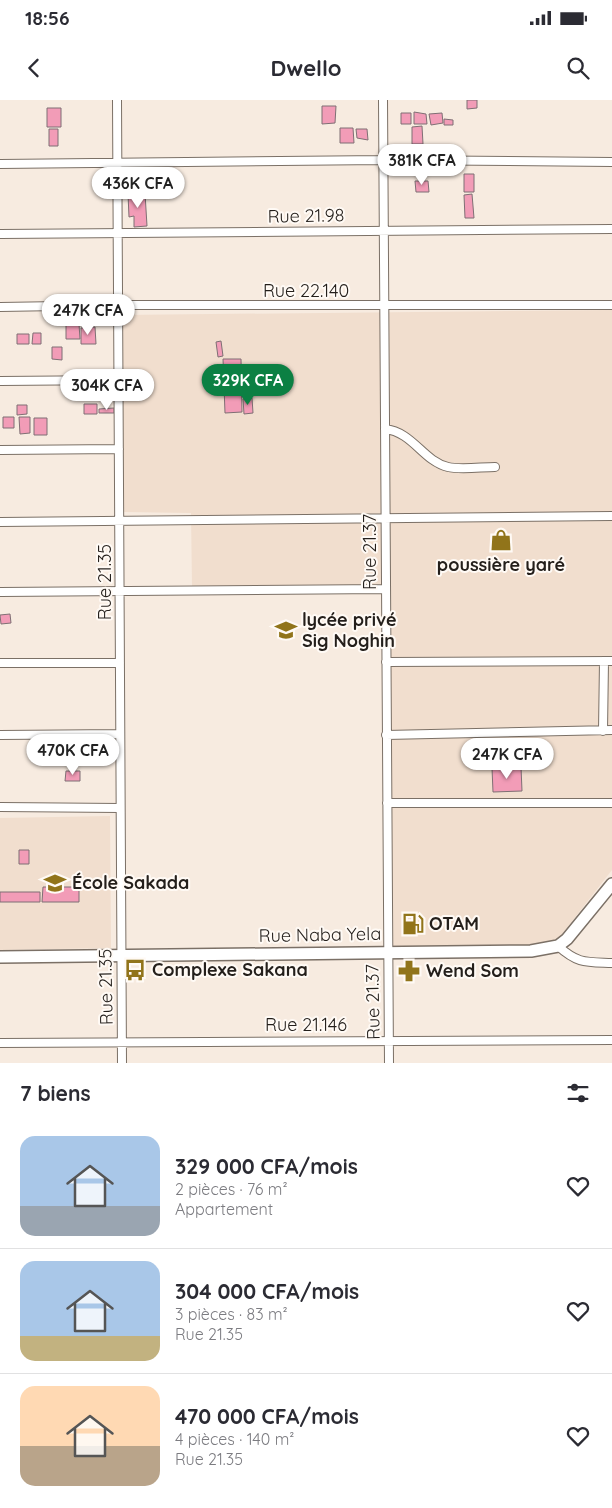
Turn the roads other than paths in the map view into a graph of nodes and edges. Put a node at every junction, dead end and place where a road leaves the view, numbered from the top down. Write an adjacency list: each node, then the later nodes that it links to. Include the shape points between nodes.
1 (117, 100): 5 (street, Rue 21.35)
2 (383, 100): 3 (street, Rue 21.37)
3 (384, 160): 4 (street); 5 (street); 8 (street, Rue 21.37)
4 (612, 162)
5 (118, 163): 6 (street); 9 (street, Rue 21.35)
6 (0, 164)
7 (612, 229): 8 (street, Rue 21.98)
8 (383, 230): 9 (street, Rue 21.98); 13 (street, Rue 21.37)
9 (118, 233): 10 (street, Rue 21.98); 11 (street, Rue 21.35)
10 (0, 234)
11 (119, 305): 13 (street, Rue 22.140); 14 (street, Rue 22.140); 15 (street, Rue 21.35)
12 (612, 305): 13 (street, Rue 22.140)
13 (384, 306): 17 (street, Rue 21.37)
14 (0, 307)
15 (119, 380): 16 (street); 18 (street, Rue 21.35)
16 (0, 381)
17 (385, 429): 20 (street, via 395,430 448,467); 22 (street, Rue 21.37)
18 (119, 449): 19 (street); 24 (street, Rue 21.35)
19 (0, 450)
20 (495, 467)
21 (612, 516): 22 (street)
22 (385, 517): 24 (street); 25 (street, Rue 21.37)
23 (0, 522): 24 (street)
24 (120, 522): 26 (street, Rue 21.35)
25 (385, 589): 26 (street); 30 (street, Rue 21.37)
26 (120, 591): 27 (street); 29 (street, Rue 21.35)
27 (0, 592)
28 (608, 661): 30 (street); 33 (street)
29 (120, 662): 31 (street); 34 (street, Rue 21.35)
30 (386, 662): 36 (street, Rue 21.37)
31 (0, 663)
32 (612, 730): 33 (street)
33 (603, 731): 36 (street)
34 (120, 734): 35 (street); 40 (street, Rue 21.35)
35 (0, 735)
36 (386, 735): 38 (street, Rue 21.37)
37 (612, 802): 38 (street)
38 (386, 803): 43 (street, Rue 21.37)
39 (0, 807): 40 (street)
40 (120, 808): 44 (street, Rue 21.35)
41 (611, 887): 42 (street)
42 (558, 946): 43 (street, Rue Naba Yela, via 531,951); 46 (street, via 571,958)
43 (387, 952): 44 (street, Rue Naba Yela); 47 (street, Rue 21.37)
44 (121, 955): 45 (street, Rue Naba Yela); 49 (street, Rue 21.35)
45 (0, 957)
46 (612, 963)
47 (389, 1040): 48 (street, Rue 21.146); 49 (street, Rue 21.146); 52 (street, Rue 21.37)
48 (612, 1040)
49 (122, 1042): 50 (street, Rue 21.146); 51 (street, Rue 21.35)
50 (0, 1043)
51 (122, 1063)
52 (389, 1063)

